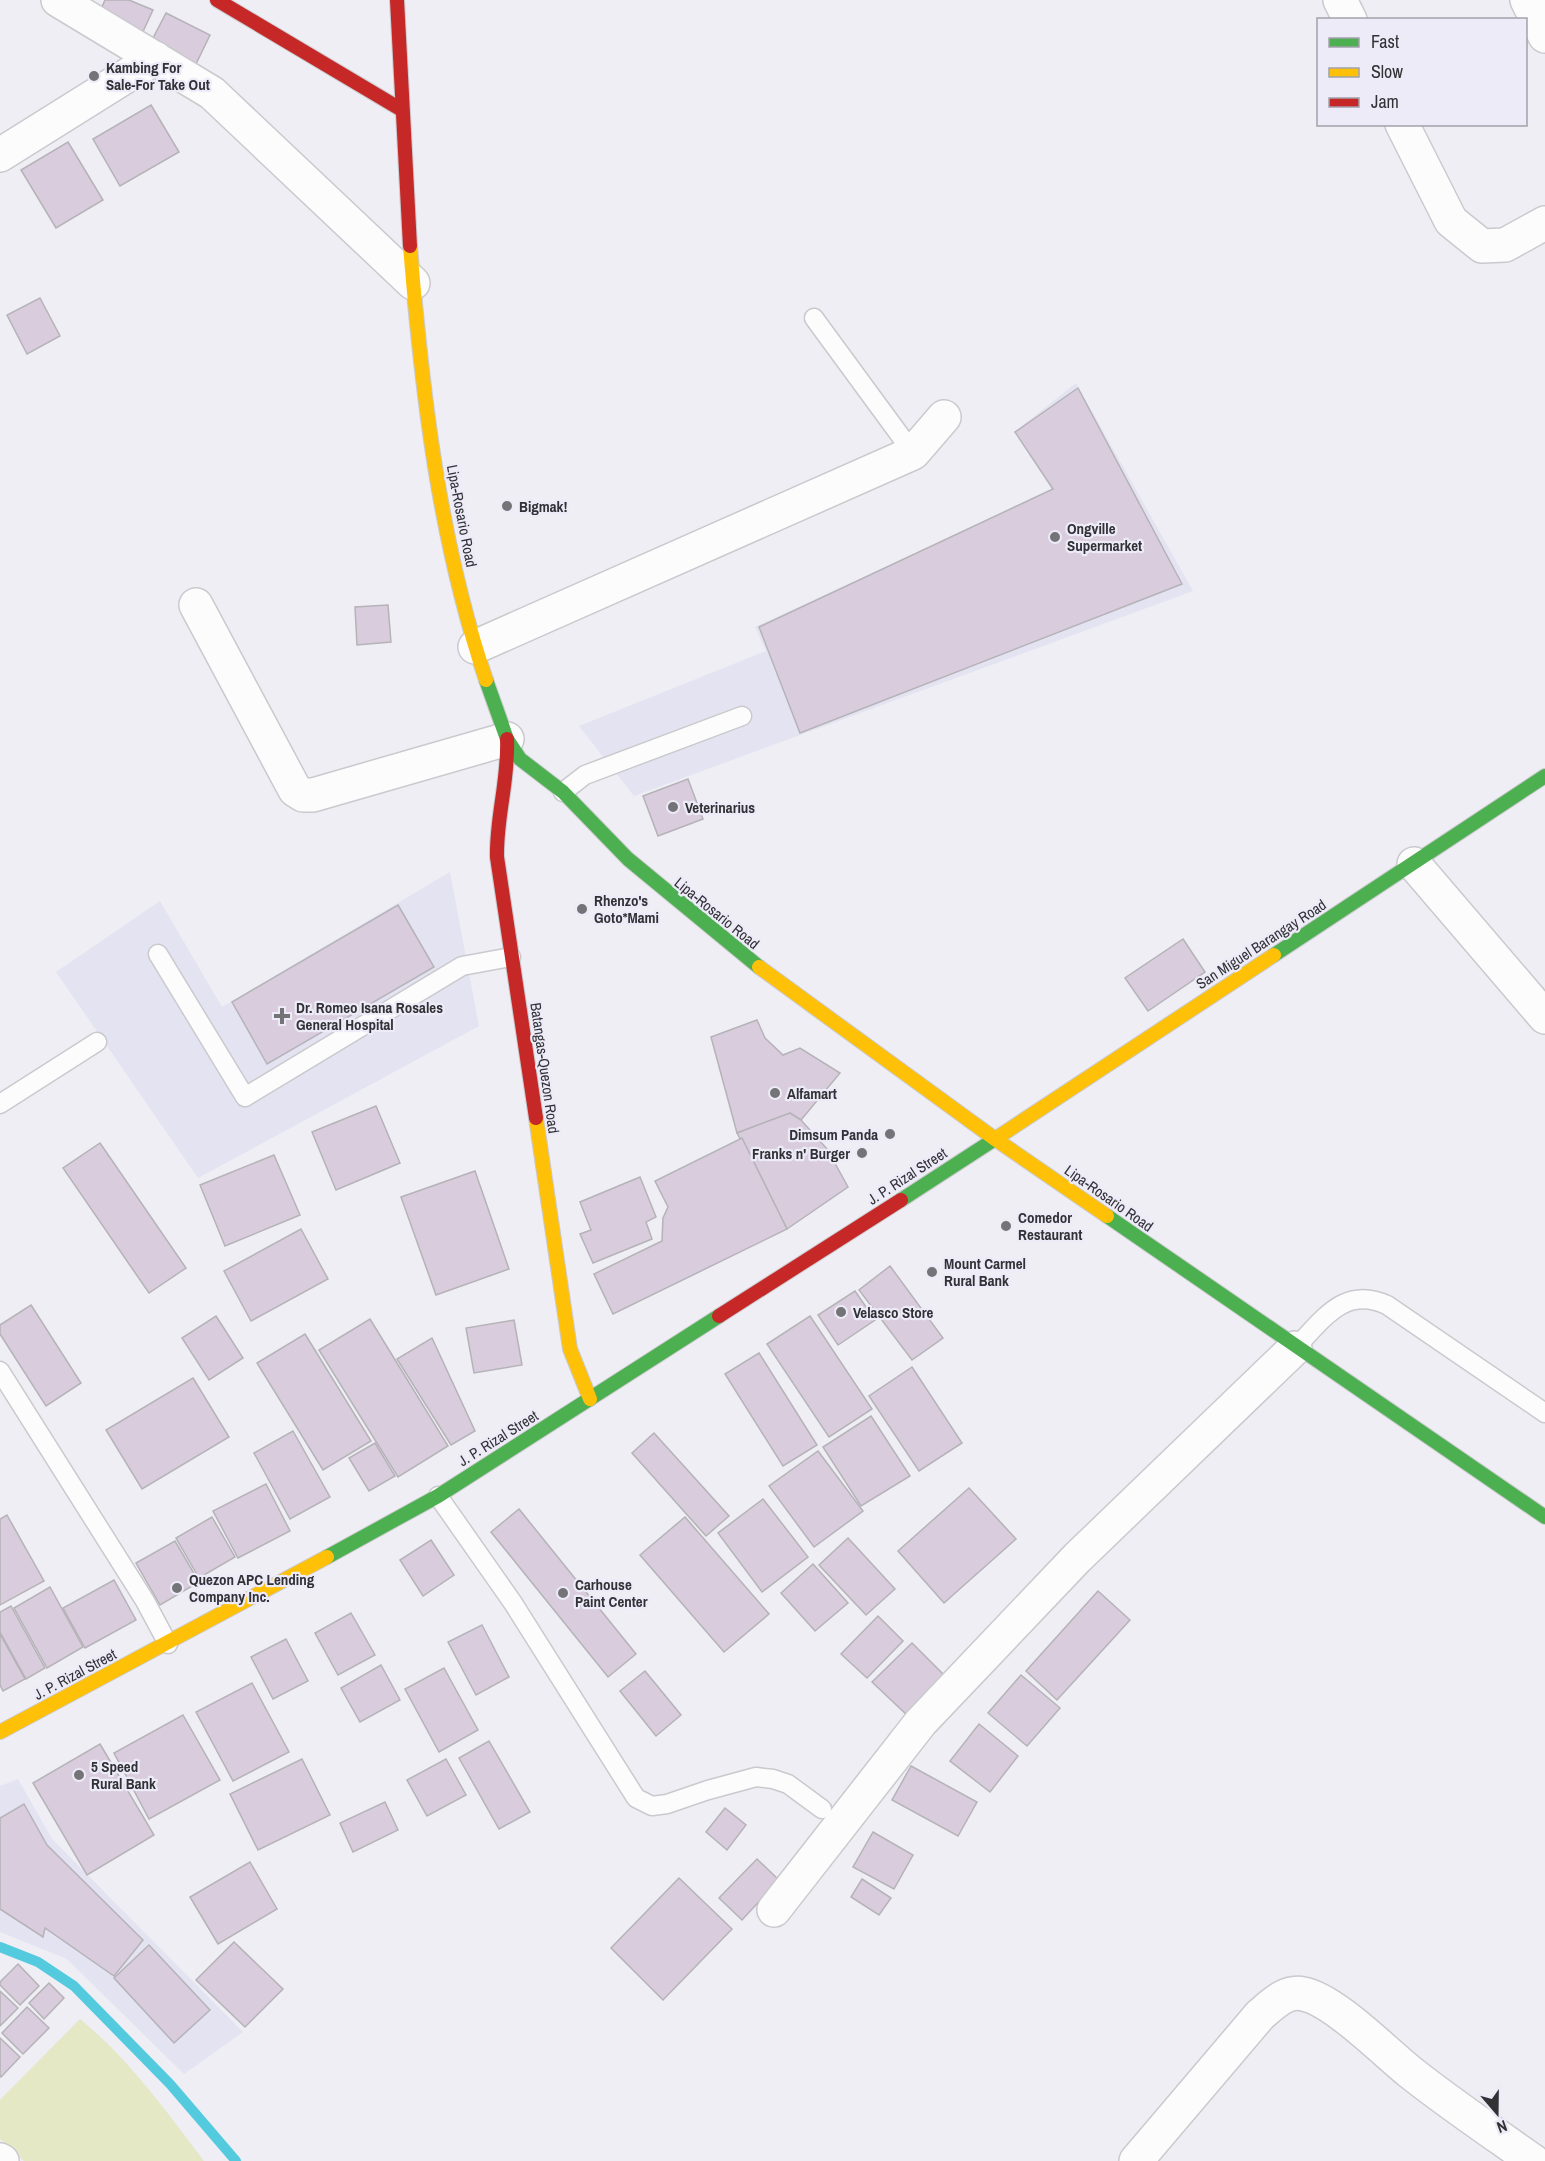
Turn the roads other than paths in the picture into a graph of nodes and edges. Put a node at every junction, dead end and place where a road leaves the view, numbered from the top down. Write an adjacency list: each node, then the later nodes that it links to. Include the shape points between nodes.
1 (58, 0): 8 (street)
2 (217, 0): 9 (main road)
3 (397, 0): 9 (main road, Lipa-Rosario Road)
4 (1340, 0): 6 (street)
5 (1527, 0): 7 (street)
6 (1349, 18)
7 (1545, 36)
8 (155, 58): 11 (street); 13 (street, via 212,93)
9 (402, 110): 13 (main road, Lipa-Rosario Road)
10 (1403, 126): 12 (street, via 1451,221 1482,246 1505,245)
11 (0, 155)
12 (1545, 223)
13 (413, 284): 18 (main road, Lipa-Rosario Road, via 440,495)
14 (814, 318): 16 (lane)
15 (944, 417): 16 (street)
16 (913, 453): 18 (street)
17 (196, 605): 20 (street, via 295,790 303,795)
18 (475, 648): 20 (main road, Lipa-Rosario Road)
19 (742, 716): 22 (lane, via 585,775)
20 (507, 739): 22 (main road, Lipa-Rosario Road, via 520,759); 25 (main road, Batangas-Quezon Road, via 496,847)
21 (1545, 776): 23 (main road, San Miguel Barangay Road)
22 (563, 792): 29 (main road, Lipa-Rosario Road, via 621,853 692,915)
23 (1414, 864): 26 (street); 29 (main road, San Miguel Barangay Road)
24 (158, 954): 25 (lane, via 245,1096 446,975 475,962)
25 (511, 957): 32 (main road, Batangas-Quezon Road, via 570,1349)
26 (1545, 1017)
27 (97, 1042): 28 (lane)
28 (0, 1104)
29 (995, 1139): 30 (main road, Lipa-Rosario Road); 32 (main road, J. P. Rizal Street)
30 (1295, 1348): 33 (lane, via 1332,1310 1360,1298 1373,1299); 35 (main road, Lipa-Rosario Road); 39 (street, via 1077,1558 921,1722)
31 (0, 1371): 36 (lane)
32 (590, 1399): 34 (main road, J. P. Rizal Street)
33 (1545, 1413)
34 (438, 1496): 36 (main road, J. P. Rizal Street); 38 (lane, via 513,1604 636,1798 652,1806 668,1804 756,1777 789,1784)
35 (1545, 1517)
36 (168, 1644): 37 (main road, J. P. Rizal Street)
37 (0, 1732)
38 (822, 1809)
39 (774, 1910)
40 (1136, 2161): 41 (street, via 1260,2015 1278,2000 1297,1993 1326,2004 1410,2072)
41 (1533, 2161)

